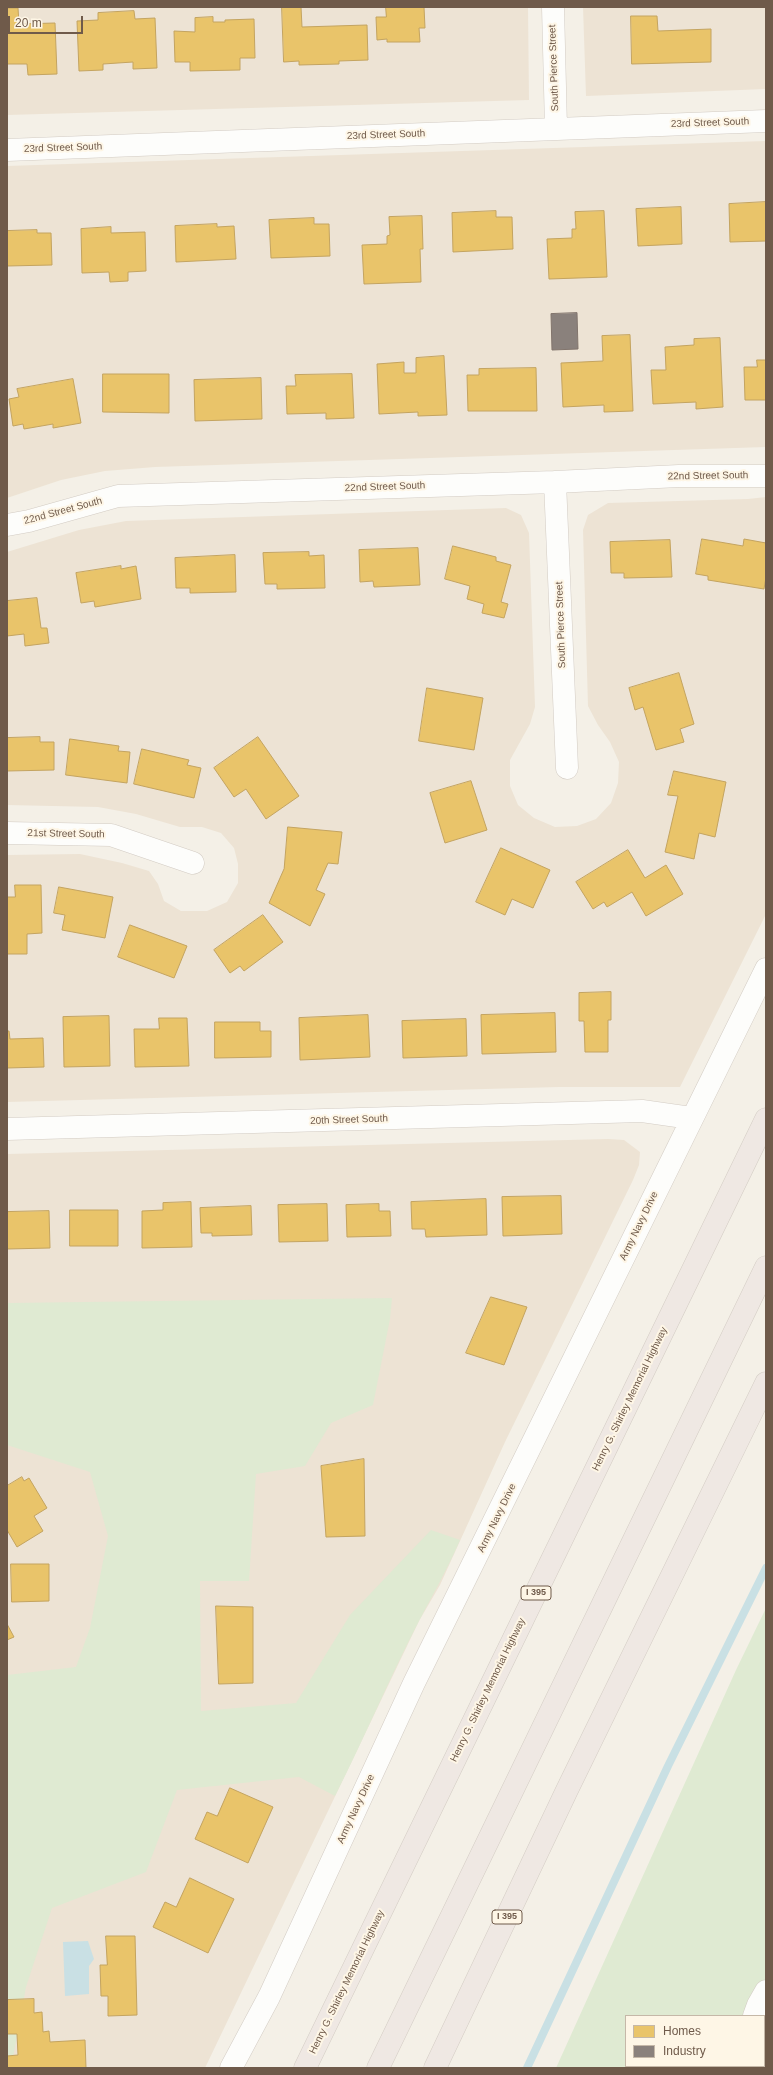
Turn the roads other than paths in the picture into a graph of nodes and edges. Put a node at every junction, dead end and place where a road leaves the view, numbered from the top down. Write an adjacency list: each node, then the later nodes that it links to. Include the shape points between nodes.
1 (553, 7): 3 (street, South Pierce Street)
2 (766, 121): 3 (street, 23rd Street South)
3 (556, 128): 4 (street, 23rd Street South)
4 (7, 150)
5 (766, 476): 6 (street, 22nd Street South, via 679,476)
6 (555, 482): 7 (street, 22nd Street South, via 118,496); 8 (street, South Pierce Street)
7 (7, 525)
8 (567, 768)
9 (7, 833): 10 (street, 21st Street South, via 111,835)
10 (192, 863)
11 (766, 969): 12 (street, Army Navy Drive)
12 (691, 1118): 14 (street, 20th Street South, via 642,1111); 20 (street, Army Navy Drive, via 414,1683 269,1997)
13 (766, 1119): 21 (highway, Henry G. Shirley Memorial Highway / I 395)
14 (7, 1129)
15 (766, 1267): 22 (highway)
16 (766, 1383): 19 (highway, I 395, via 567,1790)
17 (766, 1991): 18 (street)
18 (754, 2015)
19 (447, 2043): 23 (highway, I 395); 24 (highway)
20 (231, 2068)
21 (305, 2068)
22 (378, 2068)
23 (435, 2068)
24 (440, 2068)

